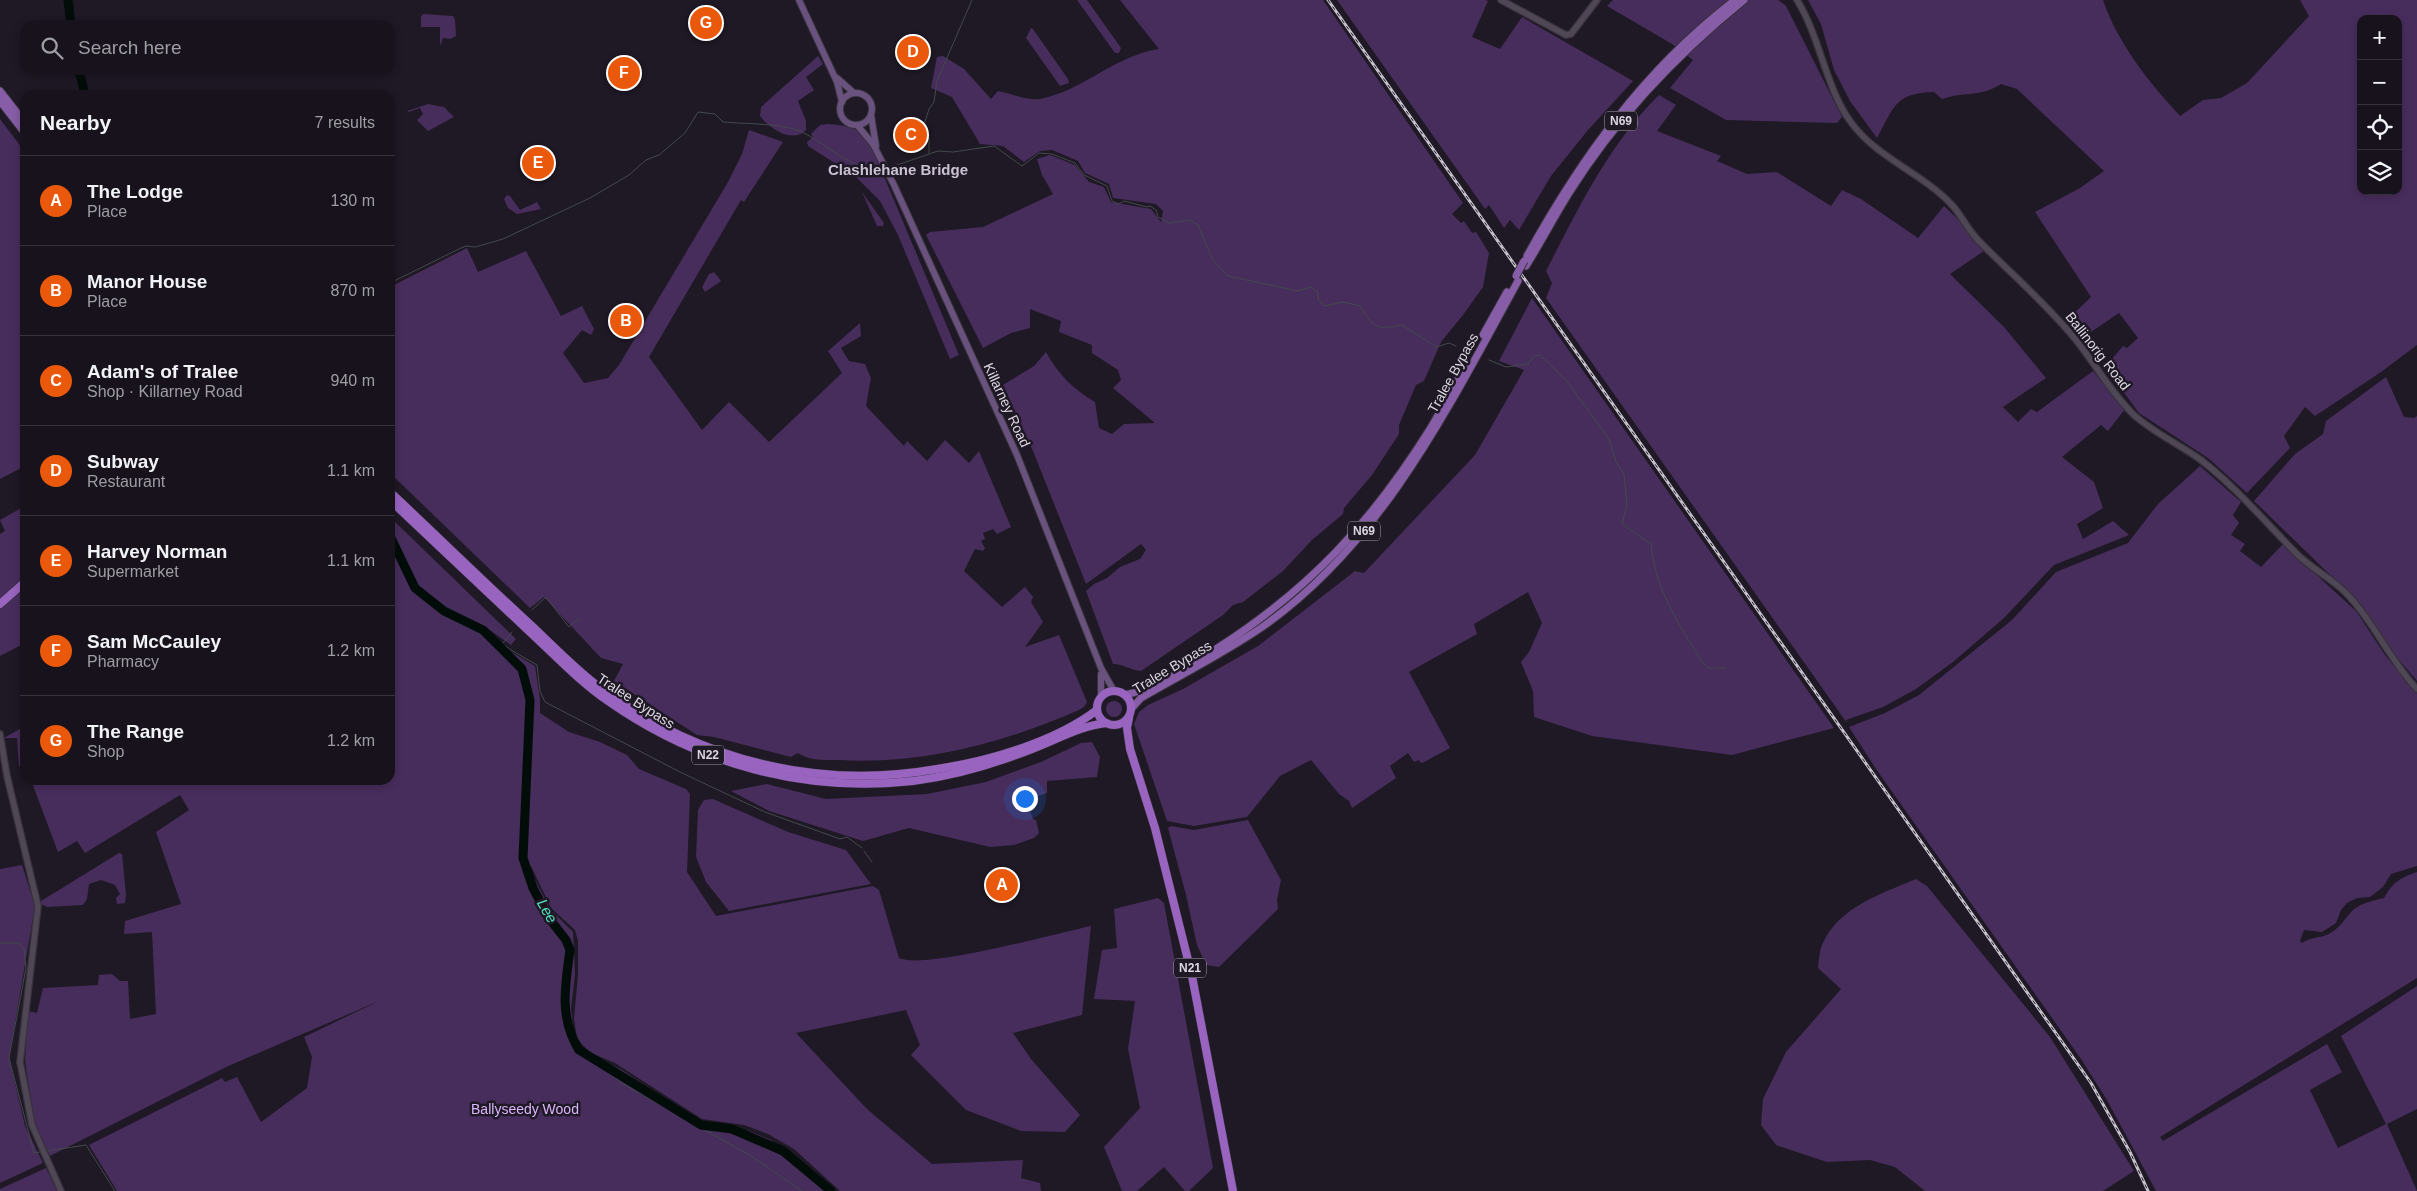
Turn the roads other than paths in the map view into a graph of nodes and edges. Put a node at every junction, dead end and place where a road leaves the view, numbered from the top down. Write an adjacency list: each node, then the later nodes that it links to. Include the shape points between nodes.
1 (799, 0): 7 (main road)
2 (1501, 0): 3 (street, via 1566,35 1571,34)
3 (1597, 0)
4 (1734, 0): 17 (main road, Tralee Bypass / N69, via 1672,54 1631,98 1583,161)
5 (1744, 0): 17 (main road, Tralee Bypass / N69, via 1681,54 1636,101 1577,181)
6 (1797, 0): 24 (street, Ballinorig Road, via 1812,28 1841,106 1862,136 1936,189 1953,206 1974,236 2076,339 2136,417 2202,461 2246,500 2301,557 2342,589 2356,604 2401,672)
7 (834, 73): 9 (main road); 11 (main road)
8 (0, 91): 13 (main road)
9 (854, 93): 11 (main road); 12 (main road, via 868,98)
10 (0, 101): 15 (main road)
11 (842, 102): 14 (main road, via 840,110 844,119)
12 (872, 115): 14 (main road); 16 (main road, Killarney Road)
13 (20, 117)
14 (857, 126): 16 (main road, Killarney Road, via 867,134)
15 (20, 127)
16 (880, 156): 23 (main road, Killarney Road, via 1017,456)
17 (1525, 263): 18 (main road, Tralee Bypass / N69, bridge)
18 (1517, 279): 26 (main road, Tralee Bypass / N69, via 1431,427 1381,501 1337,552 1278,607 1243,632 1156,683); 28 (main road, Tralee Bypass / N69, via 1434,434 1384,508 1340,558 1265,625 1141,698)
19 (395, 497): 29 (highway, Tralee Bypass / N22, via 601,689 669,731 738,759 829,776 910,774 964,765 1006,752 1058,732)
20 (395, 505): 31 (highway, Tralee Bypass / N22, via 602,696 668,738 736,765 767,774 827,782 914,781 1008,759 1092,725)
21 (20, 586): 22 (highway)
22 (0, 604)
23 (1101, 668): 25 (main road, Killarney Road); 27 (main road, Killarney Road)
24 (2417, 689)
25 (1114, 691): 26 (highway); 27 (highway)
26 (1125, 695): 28 (highway)
27 (1101, 697): 29 (highway)
28 (1132, 708): 30 (highway)
29 (1097, 710): 31 (highway)
30 (1129, 718): 32 (highway); 34 (highway, N21)
31 (1106, 723): 32 (highway)
32 (1114, 726): 34 (highway, N21)
33 (0, 734): 35 (street, via 38,906 20,1062 32,1125)
34 (1130, 749): 36 (highway, N21, via 1155,828 1192,976)
35 (61, 1191)
36 (1233, 1191)

